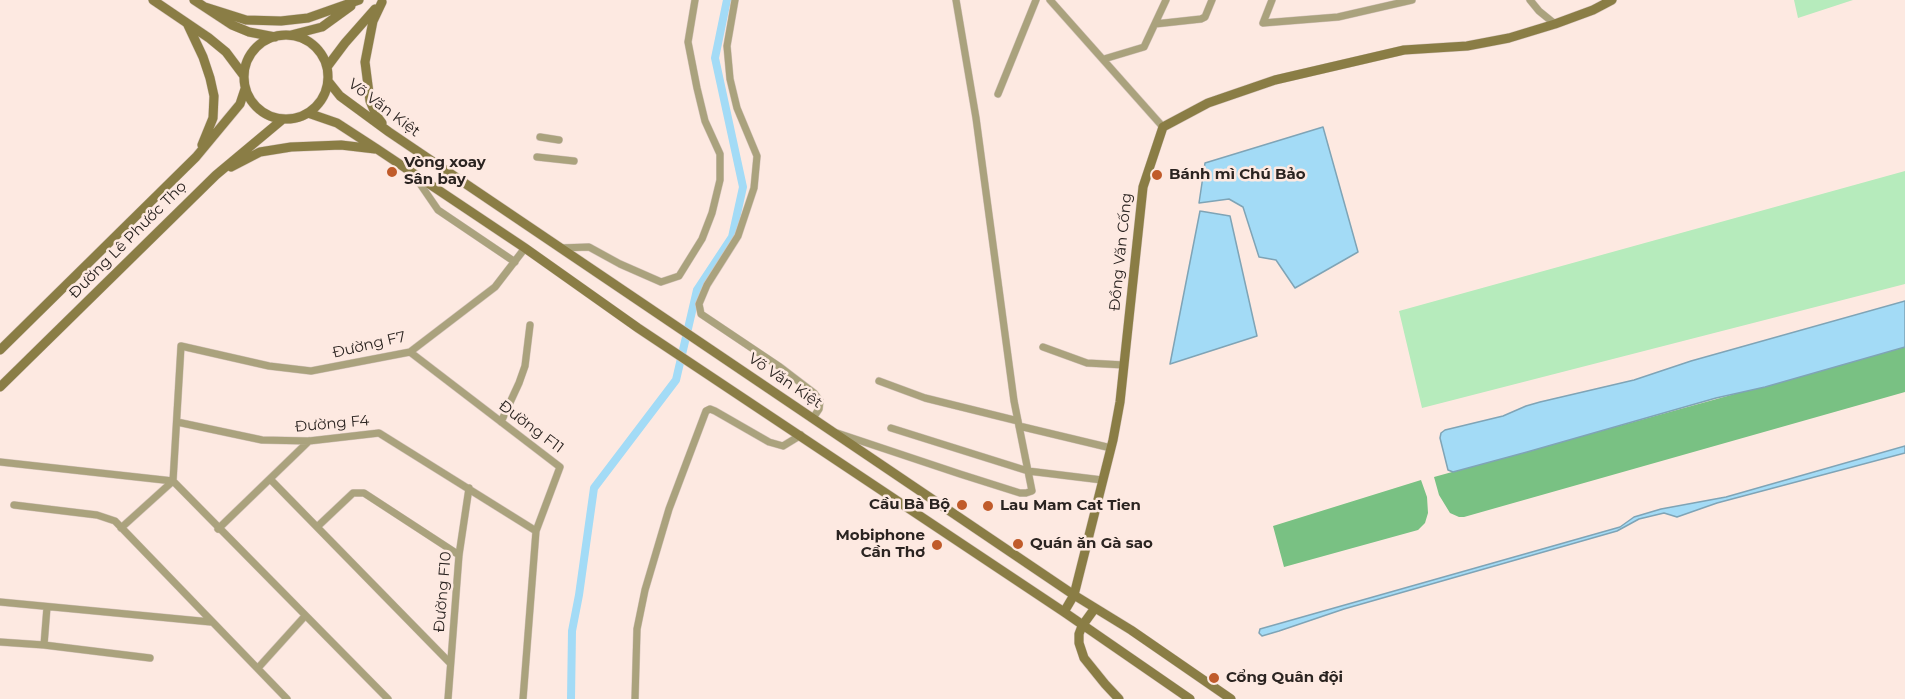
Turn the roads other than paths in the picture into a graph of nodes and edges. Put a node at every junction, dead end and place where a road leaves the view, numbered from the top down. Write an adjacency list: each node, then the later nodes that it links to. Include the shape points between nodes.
1 (153, 0): 17 (main road)
2 (194, 0): 16 (main road)
3 (360, 0): 16 (main road, via 309,18 281,21 246,20); 20 (main road, via 322,27)
4 (695, 0): 41 (street, via 688,42 705,121 720,154 720,180 702,239 679,276 661,282 589,247)
5 (735, 0): 50 (street, via 727,46 730,79 757,156 754,188 738,236 699,304 701,314 814,393 820,401)
6 (956, 0): 53 (street)
7 (1036, 0): 27 (street)
8 (1050, 0): 22 (street)
9 (1166, 0): 18 (street)
10 (1212, 0): 18 (street, via 1201,19)
11 (1272, 0): 12 (street, via 1263,23 1338,17)
12 (1412, 0)
13 (1530, 0): 19 (street)
14 (1612, 0): 19 (main road)
15 (383, 1): 23 (main road); 31 (main road, via 373,21 365,62 370,101)
16 (205, 7): 21 (main road, via 232,25)
17 (187, 23): 24 (main road, via 226,52); 35 (main road, via 203,57 214,96 213,118)
18 (1155, 24): 22 (street, via 1144,47)
19 (1555, 24): 30 (main road, via 1487,43 1404,50 1275,80 1208,103)
20 (288, 36): 21 (main road); 23 (main road, via 313,45)
21 (275, 37): 24 (main road, via 253,51)
22 (1104, 59): 30 (street)
23 (327, 67): 25 (main road)
24 (244, 76): 26 (main road)
25 (328, 81): 28 (main road, via 318,105); 31 (main road, Võ Văn Kiệt, via 340,96)
26 (245, 89): 29 (main road, via 259,110); 35 (main road, Đường Lê Phước Thọ, via 240,104)
27 (998, 94)
28 (308, 113): 29 (main road); 34 (main road, via 337,123)
29 (283, 119): 39 (main road, Đường Lê Phước Thọ)
30 (1163, 127): 47 (main road, Đồng Văn Cống, via 1143,187)
31 (389, 132): 41 (main road, Võ Văn Kiệt)
32 (540, 137): 33 (street)
33 (559, 140)
34 (377, 149): 38 (main road); 39 (main road, via 341,145 274,149)
35 (196, 157): 45 (main road, Đường Lê Phước Thọ)
36 (537, 157): 37 (street)
37 (574, 161)
38 (413, 173): 40 (main road); 42 (street, via 438,210)
39 (216, 175): 49 (main road, Đường Lê Phước Thọ)
40 (525, 248): 42 (street, Đường F7); 56 (main road)
41 (560, 248): 50 (main road, Võ Văn Kiệt)
42 (515, 262): 46 (street, Đường F7, via 495,287)
43 (530, 325): 52 (street, via 525,366)
44 (1043, 347): 47 (street, via 1088,363)
45 (0, 350)
46 (410, 352): 51 (street, Đường F7, via 311,371 269,366 181,346); 52 (street, Đường F11)
47 (1124, 365): 58 (main road, Đồng Văn Cống)
48 (879, 381): 53 (street)
49 (0, 387)
50 (813, 418): 55 (main road, Võ Văn Kiệt)
51 (177, 422): 57 (street, Đường F4, via 262,440); 63 (street)
52 (501, 422): 69 (street, Đường F11, via 561,467)
53 (1019, 424): 58 (street); 60 (street)
54 (891, 428): 60 (street)
55 (831, 431): 60 (street, via 1020,493 1032,491); 71 (main road, Võ Văn Kiệt)
56 (801, 435): 75 (main road); 88 (street, via 783,446 715,411 706,411 669,509 645,590 637,628)
57 (309, 441): 61 (street); 64 (street, Đường F4, via 379,433)
58 (1111, 448): 62 (main road, Đồng Văn Cống)
59 (0, 462): 63 (street)
60 (1028, 471): 62 (street)
61 (270, 479): 66 (street); 68 (street)
62 (1102, 480): 71 (main road, Đồng Văn Cống)
63 (173, 481): 67 (street); 68 (street)
64 (469, 488): 69 (street, Đường F4); 70 (street, Đường F10)
65 (14, 505): 67 (street, via 97,515 115,521)
66 (316, 527): 70 (street, via 353,493 364,493); 82 (street)
67 (121, 528): 77 (street)
68 (218, 529): 76 (street)
69 (536, 531): 87 (street, Đường F11)
70 (459, 555): 82 (street, Đường F10)
71 (1074, 595): 74 (main road, Võ Văn Kiệt); 75 (main road, Đồng Văn Cống)
72 (0, 602): 73 (street)
73 (47, 607): 77 (street); 80 (street)
74 (1095, 608): 78 (main road); 91 (main road, Võ Văn Kiệt)
75 (1064, 612): 78 (main road)
76 (305, 616): 83 (street); 85 (street)
77 (211, 622): 83 (street)
78 (1082, 626): 89 (main road, via 1079,643 1084,658); 90 (main road)
79 (0, 642): 80 (street)
80 (44, 645): 81 (street)
81 (150, 658)
82 (450, 663): 86 (street, Đường F10)
83 (258, 668): 84 (street)
84 (287, 699)
85 (388, 699)
86 (448, 699)
87 (523, 699)
88 (635, 699)
89 (1119, 699)
90 (1190, 699)
91 (1231, 699)

